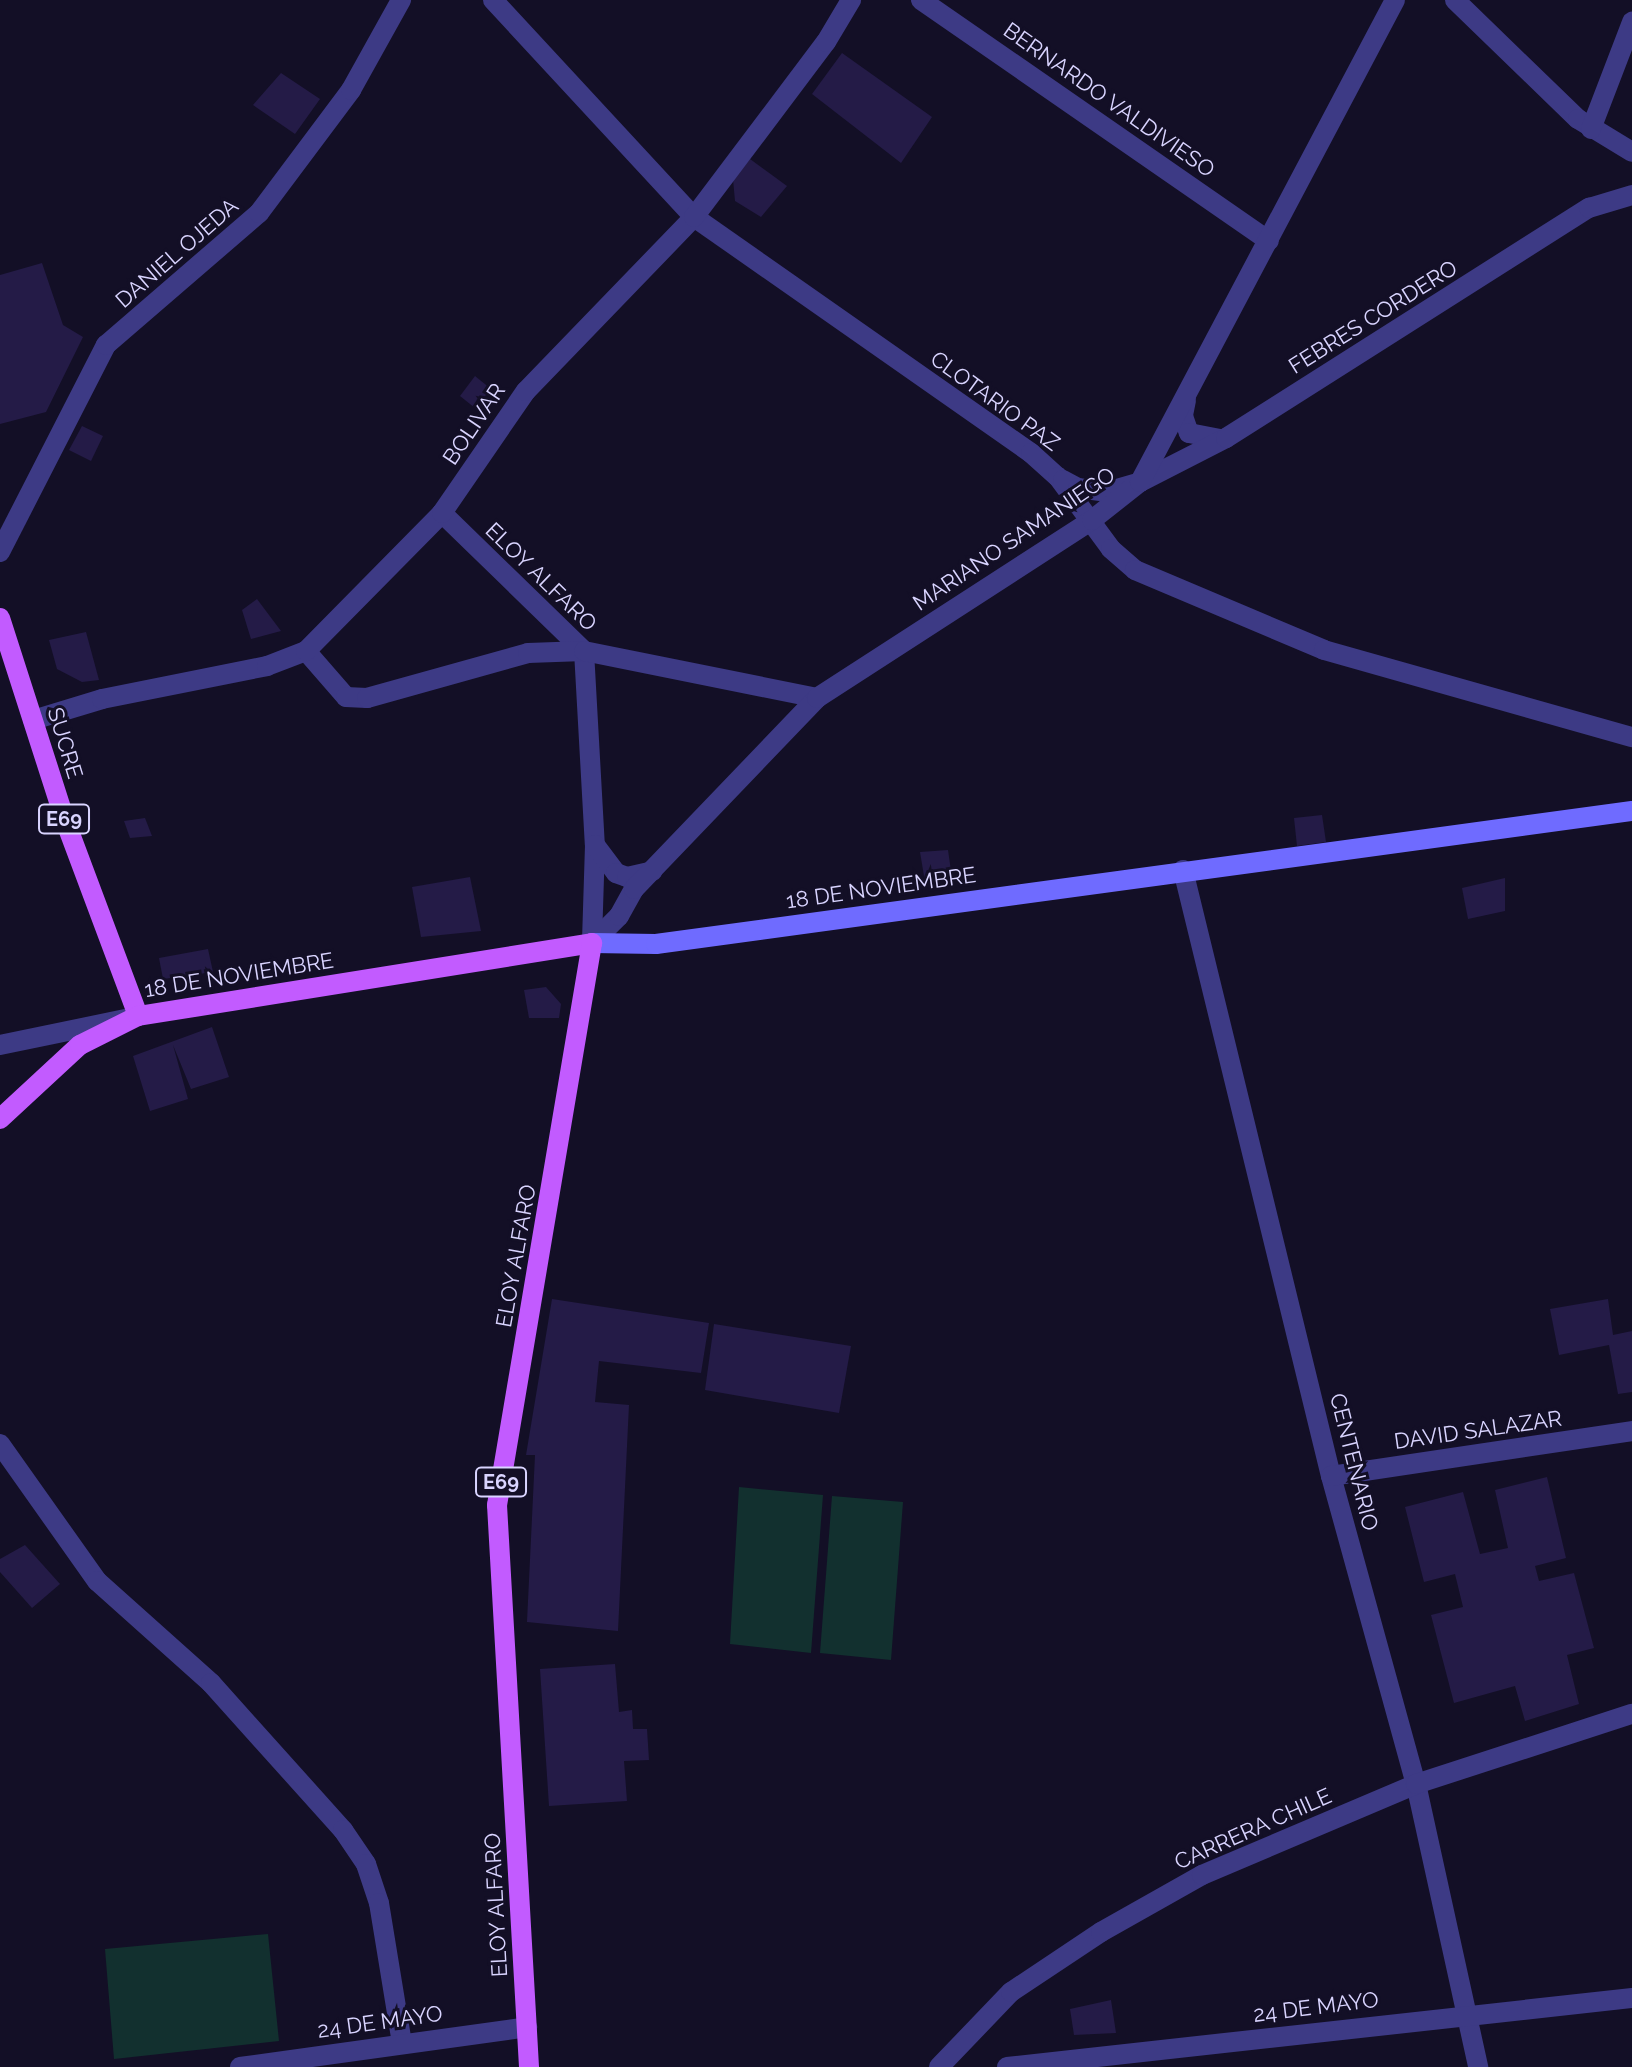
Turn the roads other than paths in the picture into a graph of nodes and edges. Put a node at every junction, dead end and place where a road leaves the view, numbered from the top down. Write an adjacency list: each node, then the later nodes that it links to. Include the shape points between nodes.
1 (401, 0): 19 (street, DANIEL OJEDA, via 351,90 259,213 106,345)
2 (493, 0): 11 (street, CLOTARIO PAZ)
3 (851, 0): 11 (street, BOLIVAR, via 826,42)
4 (1395, 0): 12 (street, MARIANO SAMANIEGO)
5 (1455, 0): 8 (street)
6 (930, 2): 12 (street, BERNARDO VALDIVIESO)
7 (1632, 22): 8 (street)
8 (1591, 129): 9 (street)
9 (1632, 152)
10 (1632, 195): 14 (street, FEBRES CORDERO, via 1589,208)
11 (694, 217): 15 (street, CLOTARIO PAZ); 17 (street, BOLIVAR, via 526,391)
12 (1269, 241): 13 (street, MARIANO SAMANIEGO)
13 (1188, 388): 14 (street, via 1183,416 1189,433 1207,440); 16 (street, MARIANO SAMANIEGO)
14 (1226, 438): 16 (street, FEBRES CORDERO)
15 (1058, 477): 16 (street, via 1089,491); 18 (street, CLOTARIO PAZ)
16 (1140, 482): 18 (street, MARIANO SAMANIEGO)
17 (442, 513): 21 (street, BOLIVAR); 22 (street, ELOY ALFARO)
18 (1092, 520): 23 (street, MARIANO SAMANIEGO); 25 (street, CLOTARIO PAZ, via 1135,570 1226,612 1324,650)
19 (0, 552)
20 (0, 618): 24 (main road, SUCRE / E69)
21 (306, 651): 22 (street, via 346,697 367,698 528,653); 24 (street, BOLIVAR, via 267,666 102,699)
22 (584, 651): 23 (street); 27 (street, ELOY ALFARO)
23 (817, 698): 29 (street, MARIANO SAMANIEGO)
24 (33, 720): 31 (main road, SUCRE / E69)
25 (1632, 737)
26 (1632, 811): 28 (main road, 18 DE NOVIEMBRE)
27 (595, 845): 29 (street, via 616,873 627,877); 30 (street, ELOY ALFARO)
28 (1183, 870): 30 (main road, 18 DE NOVIEMBRE, via 656,944); 36 (street, CENTENARIO)
29 (652, 871): 30 (street, MARIANO SAMANIEGO)
30 (592, 943): 31 (main road, 18 DE NOVIEMBRE); 41 (main road, ELOY ALFARO / E69, via 497,1505)
31 (138, 1016): 32 (street, 18 DE NOVIEMBRE); 33 (main road, 18 DE NOVIEMBRE, via 80,1045)
32 (0, 1045)
33 (0, 1119)
34 (1632, 1431): 36 (street, DAVID SALAZAR)
35 (0, 1444): 42 (street, via 97,1581 211,1683 343,1830 366,1864 379,1903)
36 (1331, 1476): 38 (street, CENTENARIO)
37 (1632, 1714): 38 (street, CARRERA CHILE)
38 (1416, 1784): 40 (street, CENTENARIO); 45 (street, CARRERA CHILE, via 1202,1875 1101,1932 1011,1992)
39 (1632, 1998): 40 (street, 24 DE MAYO)
40 (1467, 2013): 46 (street, 24 DE MAYO); 47 (street, CENTENARIO)
41 (527, 2027): 42 (street, 24 DE MAYO); 44 (main road, ELOY ALFARO / E69)
42 (402, 2043): 43 (street, 24 DE MAYO)
43 (240, 2067)
44 (529, 2067)
45 (939, 2067)
46 (1007, 2067)
47 (1478, 2067)

